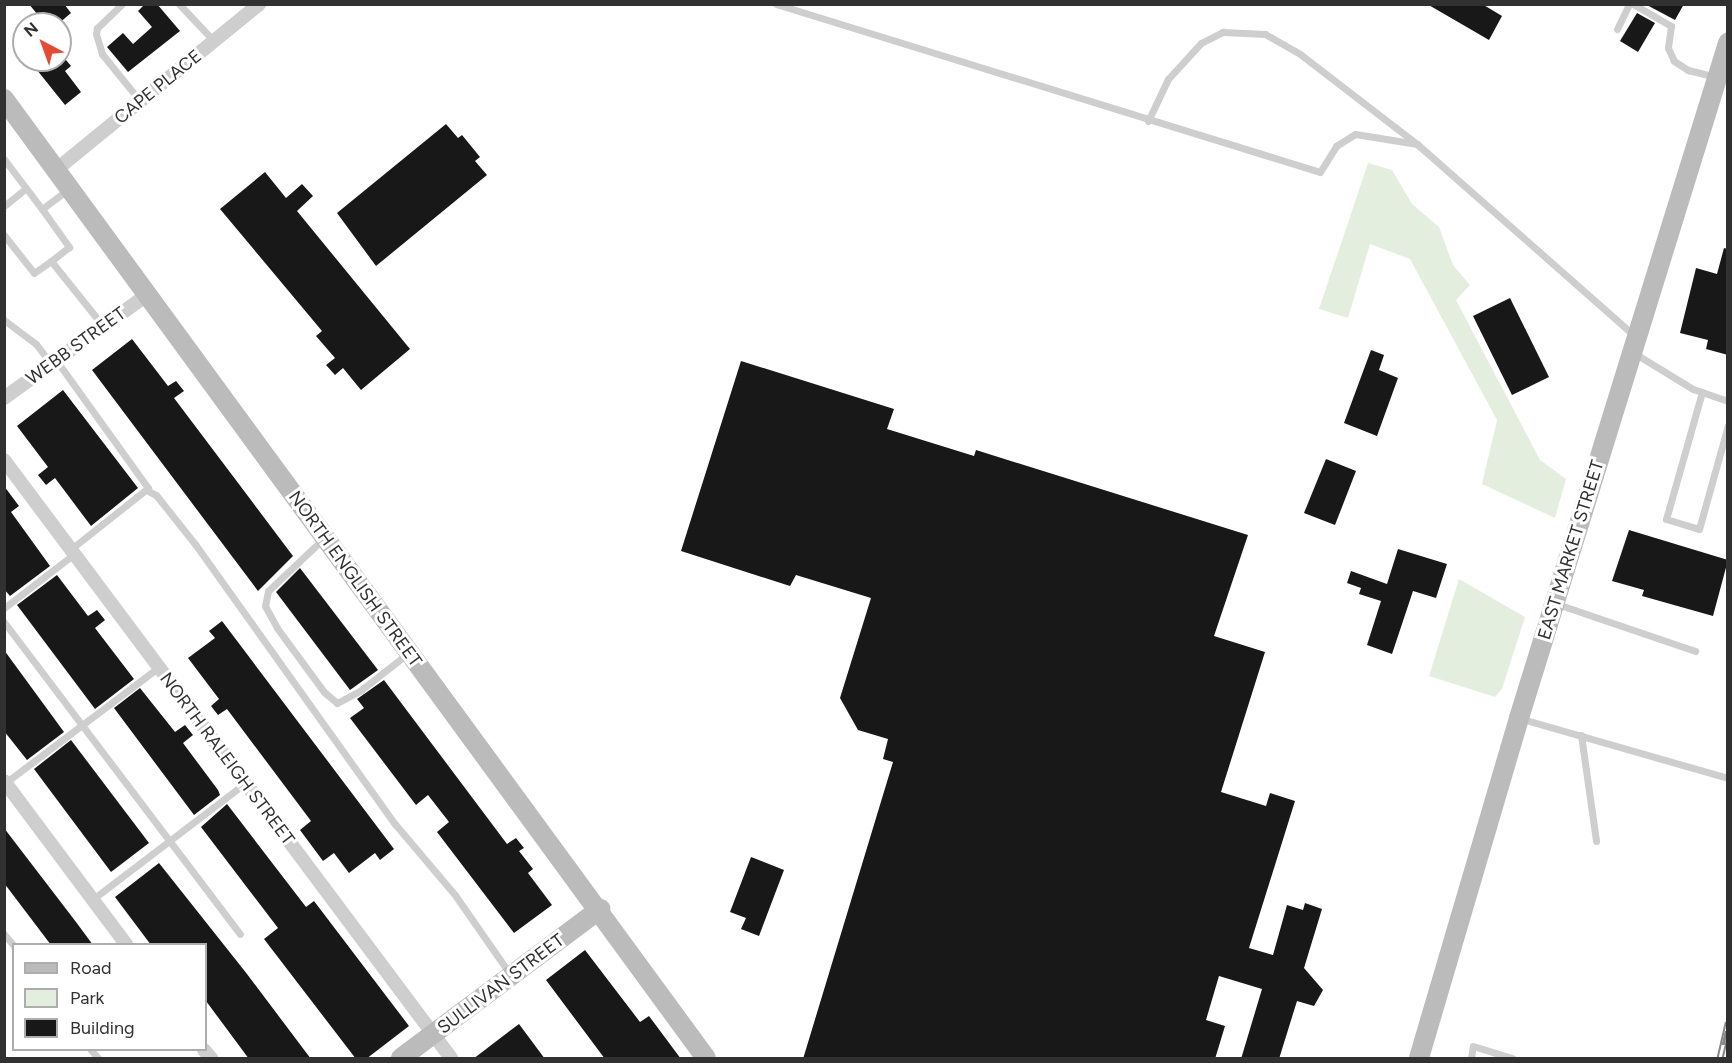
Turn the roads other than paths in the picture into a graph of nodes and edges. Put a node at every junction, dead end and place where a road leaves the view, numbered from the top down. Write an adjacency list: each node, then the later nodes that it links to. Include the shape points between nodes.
1 (122, 4): 11 (lane, via 96,34 102,54)
2 (179, 4): 7 (lane)
3 (259, 4): 7 (street, CAPE PLACE)
4 (776, 4): 12 (lane)
5 (1631, 4): 6 (lane); 9 (lane, via 1671,26 1668,48 1674,61 1688,70)
6 (1617, 29)
7 (214, 41): 11 (street, CAPE PLACE)
8 (1728, 43): 9 (street, EAST MARKET STREET)
9 (1722, 79): 25 (street, EAST MARKET STREET)
10 (4, 99): 15 (street, NORTH ENGLISH STREET)
11 (141, 101): 15 (street, CAPE PLACE)
12 (1148, 121): 13 (lane, via 1320,172 1336,146 1355,134); 13 (lane, via 1155,100 1180,61 1222,32 1245,30 1264,34 1300,54)
13 (1417, 144): 25 (lane)
14 (4, 159): 16 (lane)
15 (57, 168): 17 (street, NORTH ENGLISH STREET)
16 (26, 188): 18 (lane); 19 (lane)
17 (71, 188): 19 (lane); 22 (street, NORTH ENGLISH STREET)
18 (4, 206)
19 (42, 209): 21 (lane, via 69,247)
20 (4, 235): 21 (lane, via 34,273)
21 (51, 261): 24 (lane)
22 (147, 295): 24 (street, WEBB STREET); 33 (street, NORTH ENGLISH STREET)
23 (4, 320): 26 (lane)
24 (103, 326): 26 (street, WEBB STREET)
25 (1635, 344): 27 (lane); 35 (street, EAST MARKET STREET)
26 (53, 362): 28 (street, WEBB STREET); 32 (lane)
27 (1702, 392): 29 (lane); 30 (lane, via 1666,519 1699,529)
28 (4, 398)
29 (1728, 401)
30 (1728, 425)
31 (4, 460): 34 (street, NORTH RALEIGH STREET)
32 (148, 491): 34 (lane); 53 (lane, via 156,495 195,544 395,824 455,895)
33 (324, 538): 39 (street, NORTH ENGLISH STREET); 39 (lane, via 281,577 266,598 269,616 290,646 331,701 337,703 361,690)
34 (72, 551): 36 (lane); 40 (street, NORTH RALEIGH STREET)
35 (1555, 603): 38 (lane); 41 (street, EAST MARKET STREET)
36 (4, 608)
37 (4, 622): 42 (lane)
38 (1695, 651)
39 (408, 653): 50 (street, NORTH ENGLISH STREET)
40 (159, 667): 42 (lane); 46 (street, NORTH RALEIGH STREET)
41 (1519, 718): 43 (lane); 58 (street, EAST MARKET STREET)
42 (83, 724): 45 (lane); 47 (lane)
43 (1581, 735): 44 (lane); 48 (lane)
44 (1728, 778)
45 (5, 782): 49 (street)
46 (245, 783): 47 (lane); 54 (street, NORTH RALEIGH STREET)
47 (170, 839): 49 (lane); 51 (lane)
48 (1596, 841)
49 (93, 899): 52 (street)
50 (600, 909): 53 (street, SULLIVAN STREET); 57 (street, NORTH ENGLISH STREET)
51 (240, 934)
52 (125, 943)
53 (512, 976): 54 (street, SULLIVAN STREET)
54 (433, 1035): 55 (street, SULLIVAN STREET); 56 (street, NORTH RALEIGH STREET)
55 (401, 1059)
56 (451, 1059)
57 (706, 1059)
58 (1419, 1059)
59 (1471, 1059): 60 (lane, via 1473,1046)
60 (1512, 1059)

